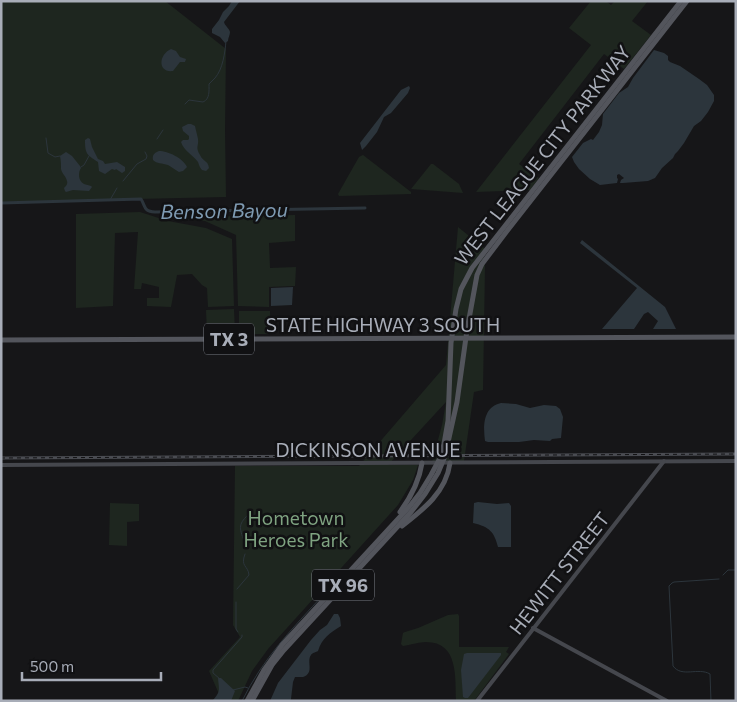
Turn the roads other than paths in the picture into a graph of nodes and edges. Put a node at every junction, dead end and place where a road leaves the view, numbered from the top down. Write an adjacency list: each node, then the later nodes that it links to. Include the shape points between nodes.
1 (681, 1): 3 (main road, WEST LEAGUE CITY PARKWAY / TX 96)
2 (686, 1): 3 (main road, WEST LEAGUE CITY PARKWAY / TX 96)
3 (505, 229): 5 (main road, WEST LEAGUE CITY PARKWAY / TX 96, via 472,268 464,284); 6 (main road, WEST LEAGUE CITY PARKWAY / TX 96, via 477,275)
4 (736, 337): 6 (main road, STATE HIGHWAY 3 SOUTH / TX 3)
5 (452, 339): 6 (main road, STATE HIGHWAY 3 SOUTH / TX 3); 7 (main road, STATE HIGHWAY 3 SOUTH / TX 3); 8 (main road, TX 96)
6 (466, 339): 8 (main road, TX 96, via 462,377)
7 (1, 340)
8 (446, 445): 14 (main road, TX 96, via 438,474 426,494); 15 (main road, TX 96, via 420,493)
9 (664, 461): 10 (street, DICKINSON AVENUE); 12 (street, DICKINSON AVENUE); 17 (street, HEWITT STREET)
10 (736, 461)
11 (422, 463): 12 (street, DICKINSON AVENUE); 13 (street, DICKINSON AVENUE); 15 (main road, via 410,498)
12 (450, 463): 14 (main road, via 438,493)
13 (1, 465)
14 (392, 533): 16 (main road, TX 96)
15 (365, 555): 16 (main road, TX 96)
16 (332, 594): 18 (main road, TX 96, via 277,651); 19 (main road, TX 96, via 272,665)
17 (533, 628): 20 (street, HEWITT STREET); 21 (street)
18 (248, 701)
19 (252, 701)
20 (477, 701)
21 (667, 701)

